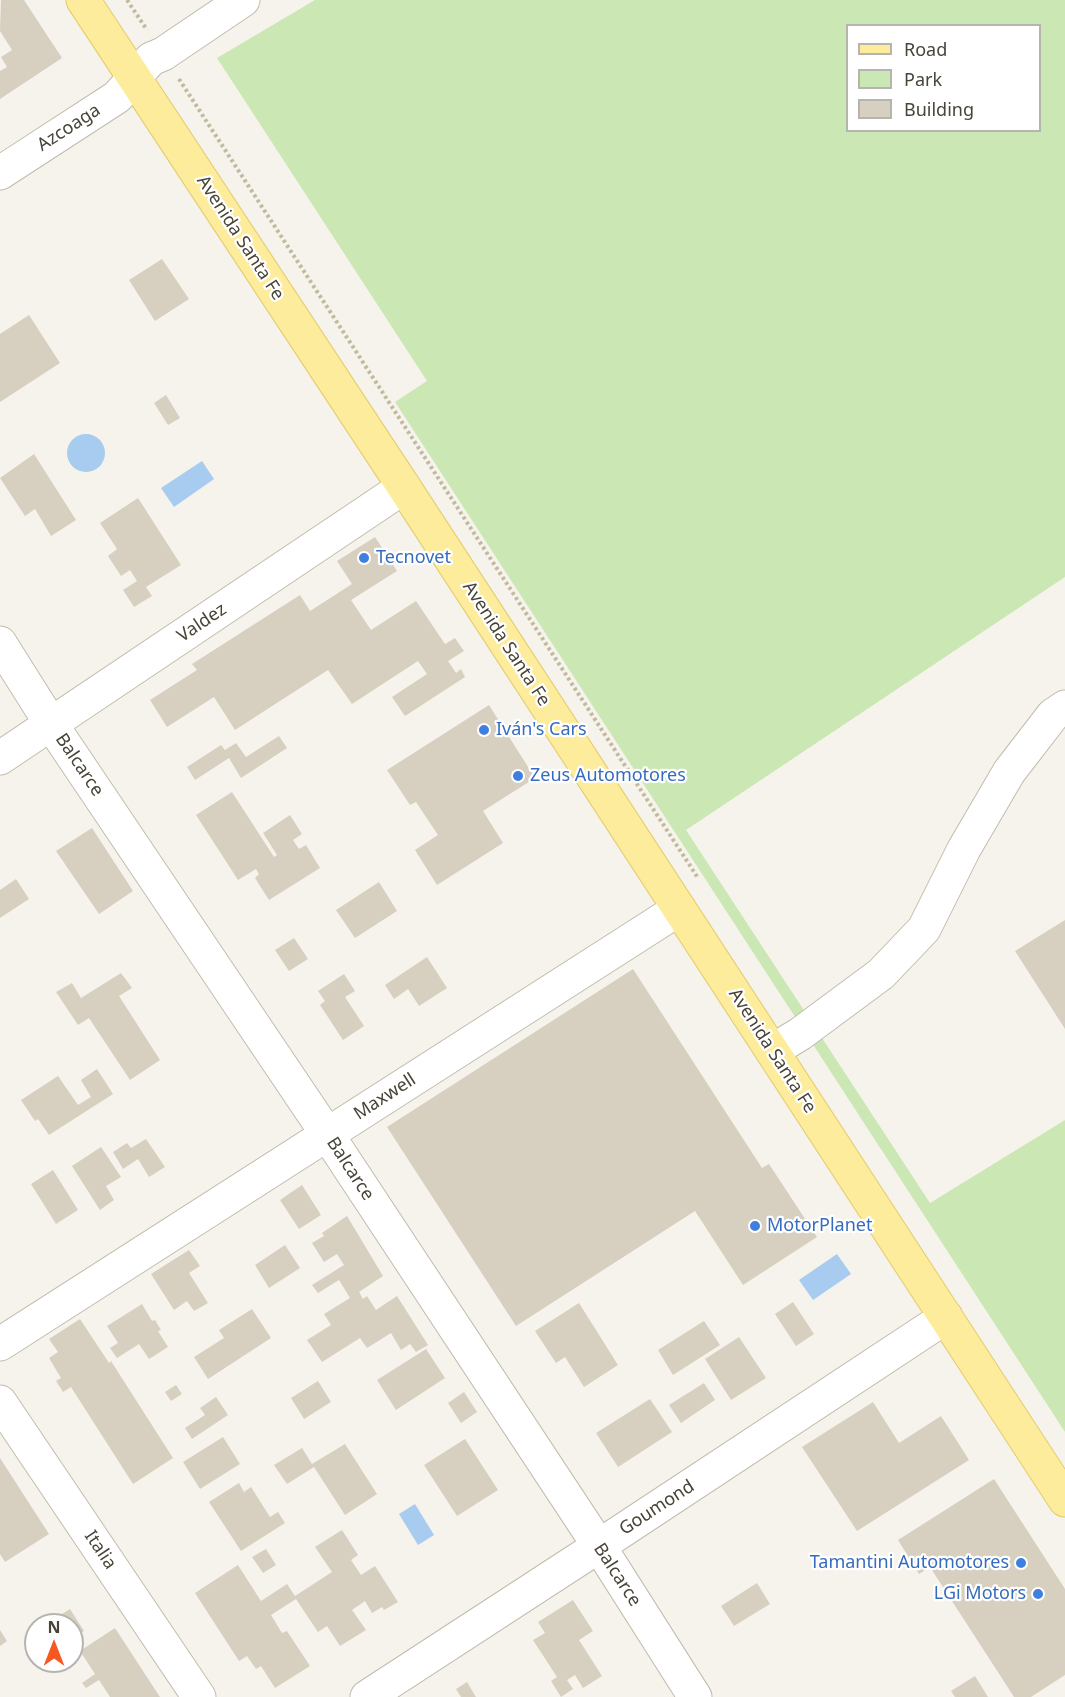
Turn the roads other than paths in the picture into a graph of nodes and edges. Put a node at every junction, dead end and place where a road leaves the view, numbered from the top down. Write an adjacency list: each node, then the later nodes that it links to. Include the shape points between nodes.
1 (83, 0): 3 (main road, Avenida Santa Fe)
2 (243, 0): 3 (street, Azcoaga, via 151,59)
3 (134, 77): 4 (street, Azcoaga, via 117,97); 5 (main road, Avenida Santa Fe)
4 (0, 173)
5 (404, 487): 8 (street, Valdez); 10 (main road, Avenida Santa Fe)
6 (0, 644): 8 (street, Balcarce)
7 (1065, 707): 11 (street, via 1053,715 1010,772 964,849 924,929 881,974)
8 (51, 724): 9 (street, Valdez); 12 (street, Balcarce)
9 (0, 758)
10 (679, 909): 11 (main road, Avenida Santa Fe); 12 (street, Maxwell)
11 (772, 1051): 13 (main road, Avenida Santa Fe)
12 (327, 1134): 14 (street, Maxwell); 17 (street, Balcarce)
13 (946, 1317): 16 (main road, Avenida Santa Fe); 17 (street, Goumond)
14 (0, 1344)
15 (0, 1402): 18 (street, Italia)
16 (1065, 1500)
17 (599, 1546): 19 (street, Goumond); 20 (street, Balcarce)
18 (200, 1697)
19 (367, 1697)
20 (695, 1697)

